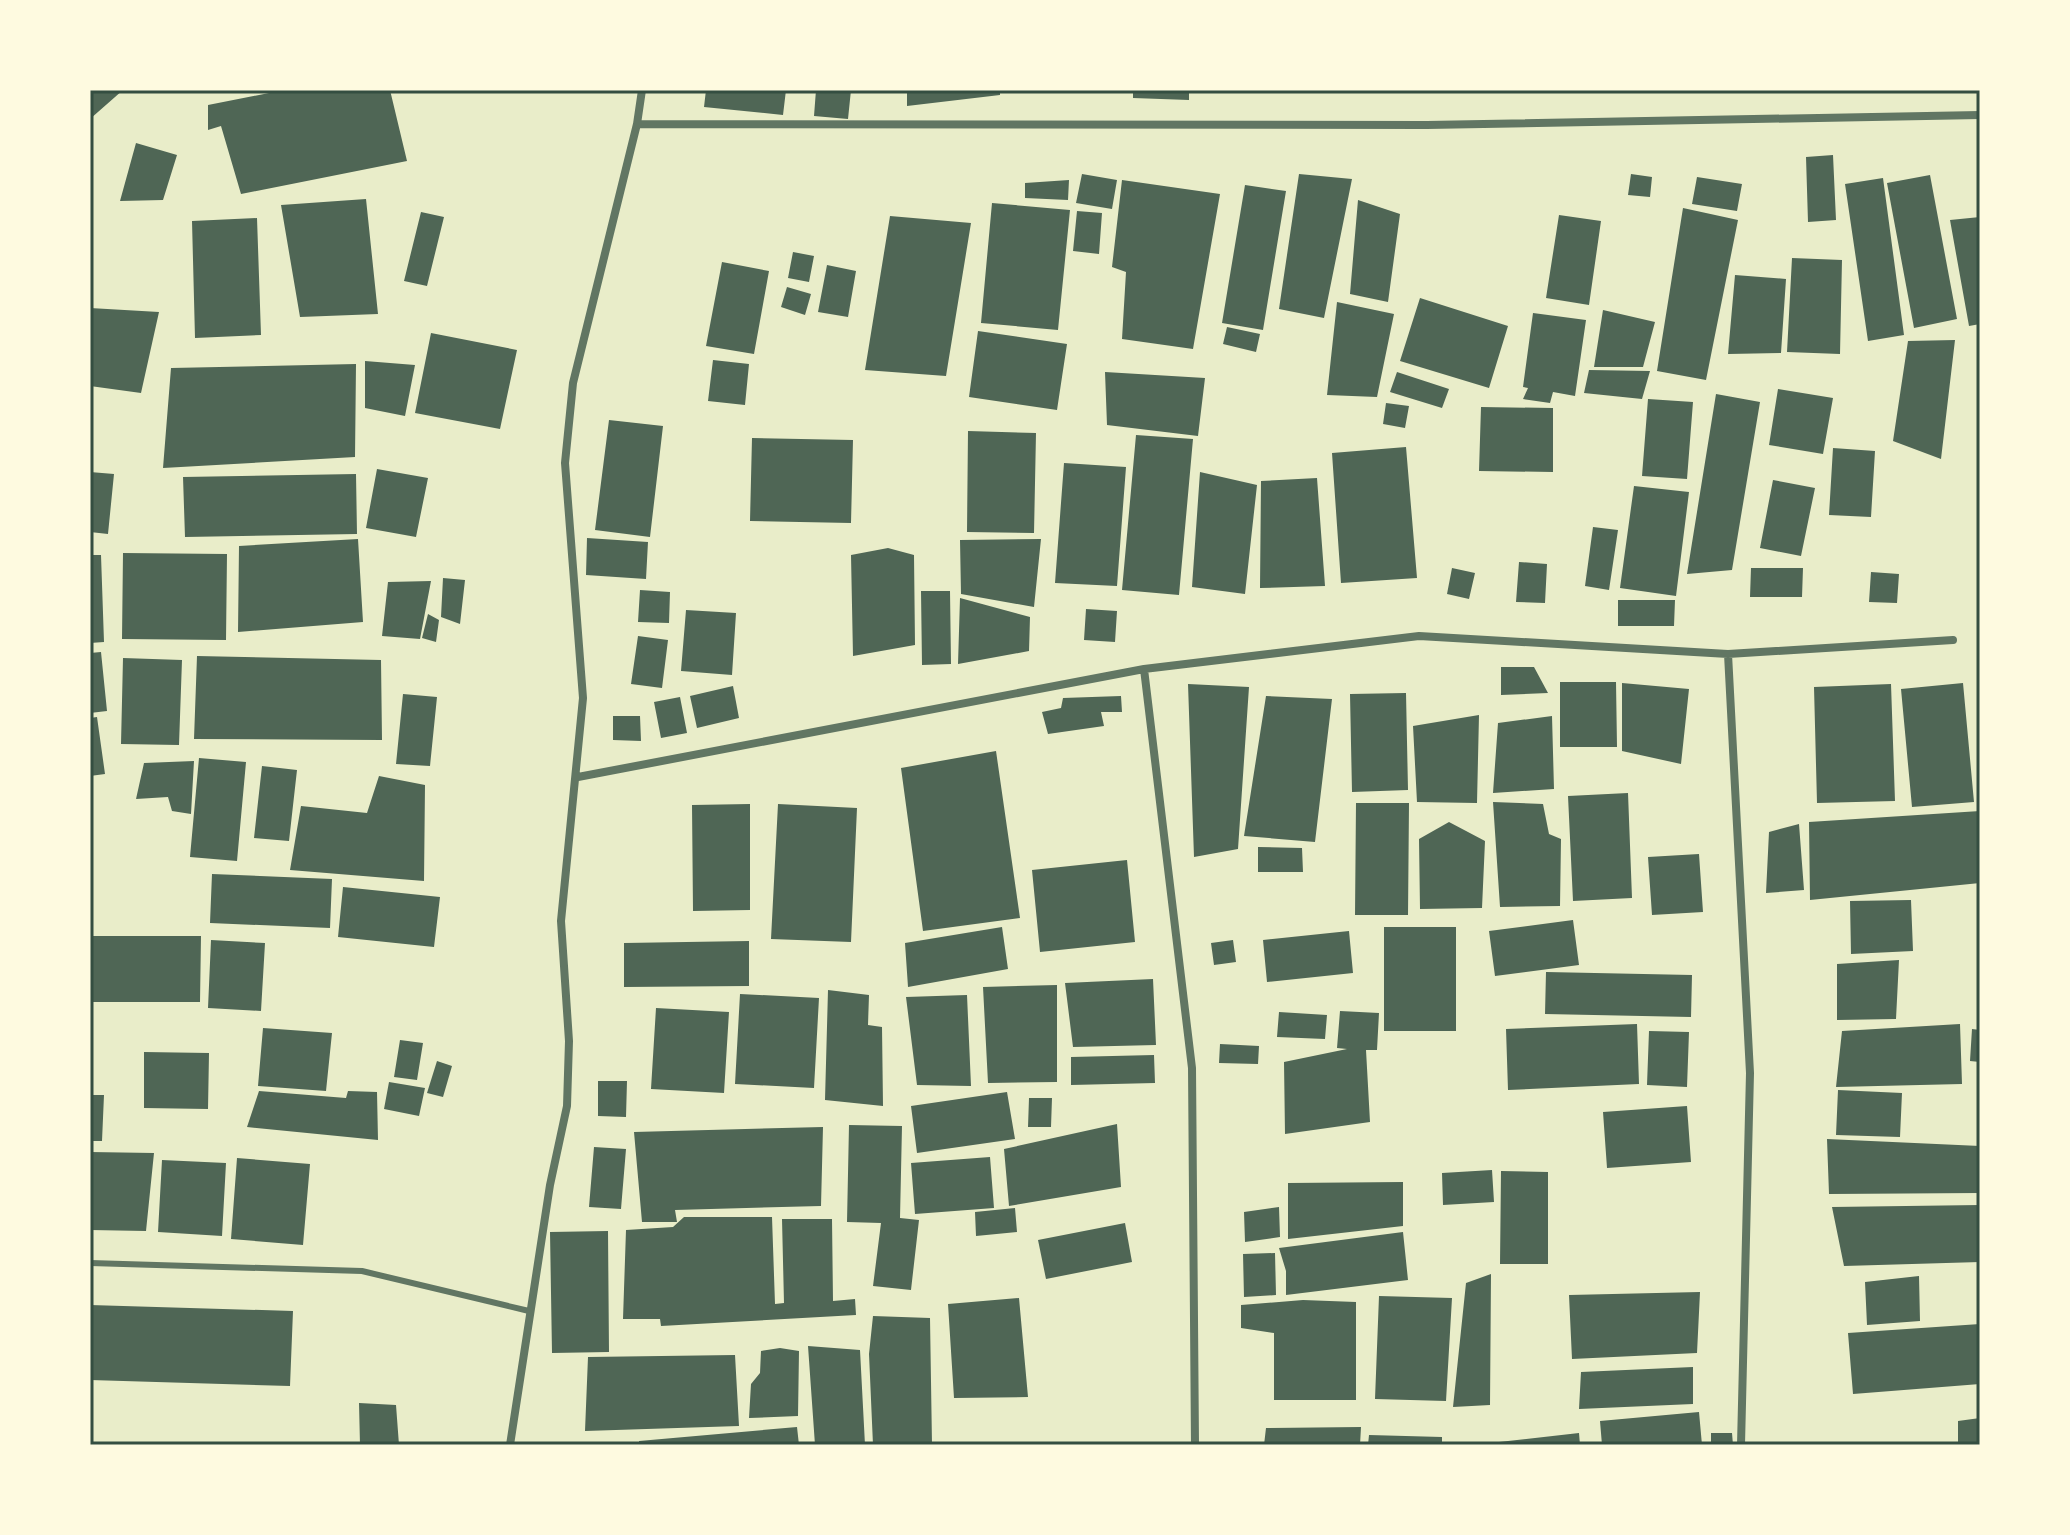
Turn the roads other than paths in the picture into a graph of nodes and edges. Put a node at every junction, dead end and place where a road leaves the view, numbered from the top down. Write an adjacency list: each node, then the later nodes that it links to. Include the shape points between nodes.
1 (642, 90): 3 (street)
2 (1980, 115): 3 (street, via 1427,125)
3 (637, 124): 7 (street, via 573,383 566,450 583,698)
4 (1953, 640): 5 (street)
5 (1728, 654): 6 (street, via 1419,636); 12 (street, via 1750,1073)
6 (1144, 669): 7 (street); 11 (street, via 1192,1068)
7 (578, 777): 9 (street, via 561,921 569,1041 567,1106)
8 (90, 1263): 9 (lane, via 362,1271)
9 (529, 1311): 10 (street)
10 (510, 1445)
11 (1195, 1445)
12 (1741, 1445)

